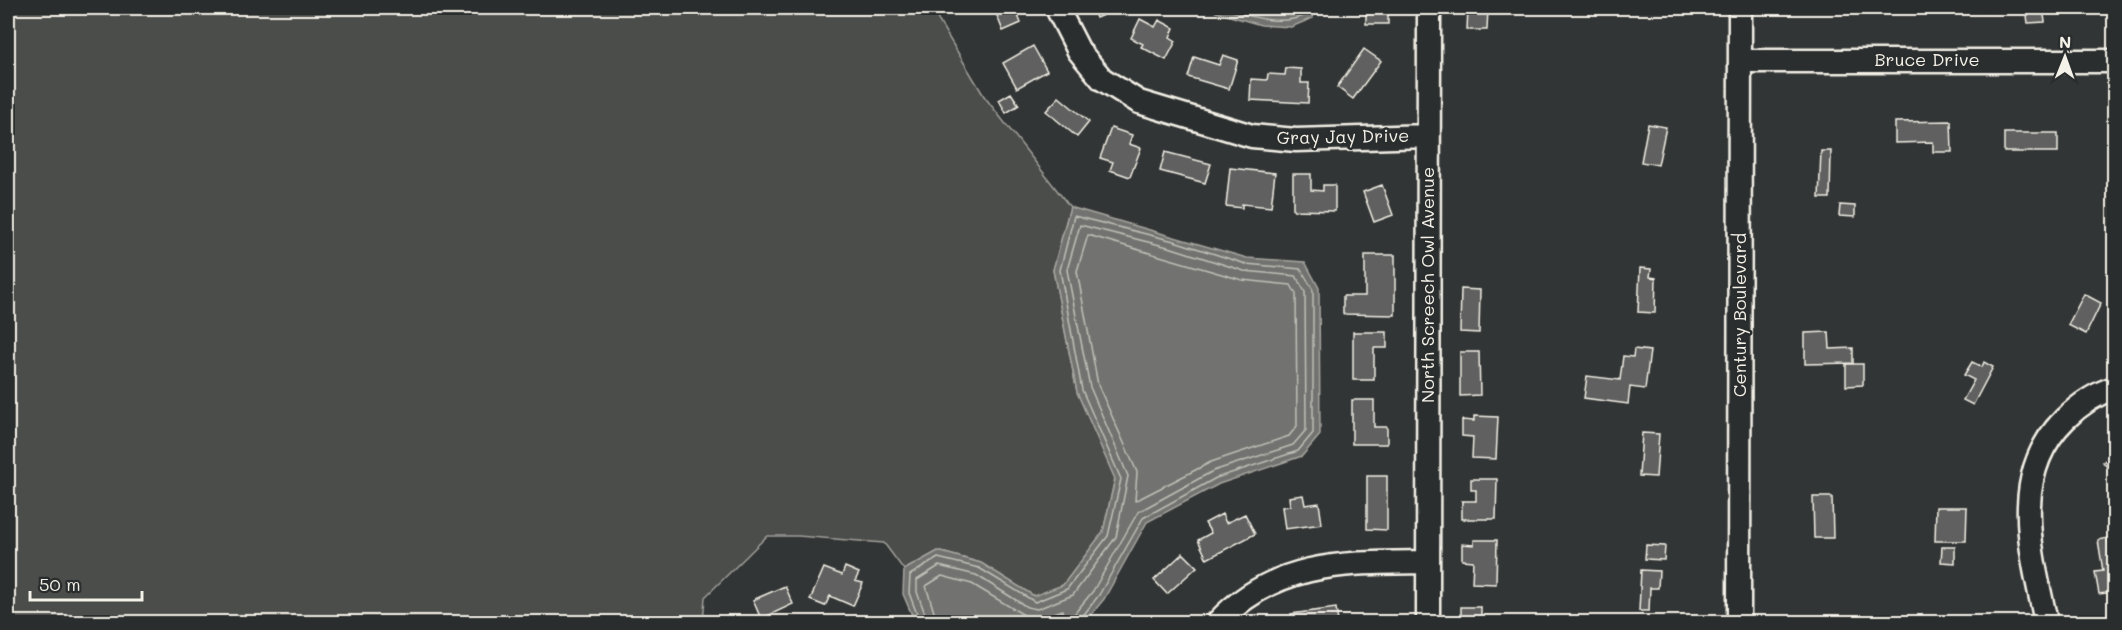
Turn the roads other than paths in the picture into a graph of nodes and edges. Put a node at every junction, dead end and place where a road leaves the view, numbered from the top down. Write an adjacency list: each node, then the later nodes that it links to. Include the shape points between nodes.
1 (1057, 8): 6 (street, Gray Jay Drive, via 1079,51 1102,79 1139,102 1252,136 1296,140)
2 (1429, 8): 6 (street, North Screech Owl Avenue)
3 (1740, 8): 4 (street, Century Boulevard)
4 (1740, 61): 5 (street, Bruce Drive); 11 (street, Century Boulevard)
5 (2115, 61)
6 (1428, 136): 8 (street, North Screech Owl Avenue)
7 (2115, 388): 12 (street, via 2089,399 2056,428 2031,474 2030,530)
8 (1428, 562): 9 (street, via 1348,562 1294,573 1245,599); 10 (street, North Screech Owl Avenue)
9 (1218, 622)
10 (1428, 622)
11 (1739, 622)
12 (2046, 622)

